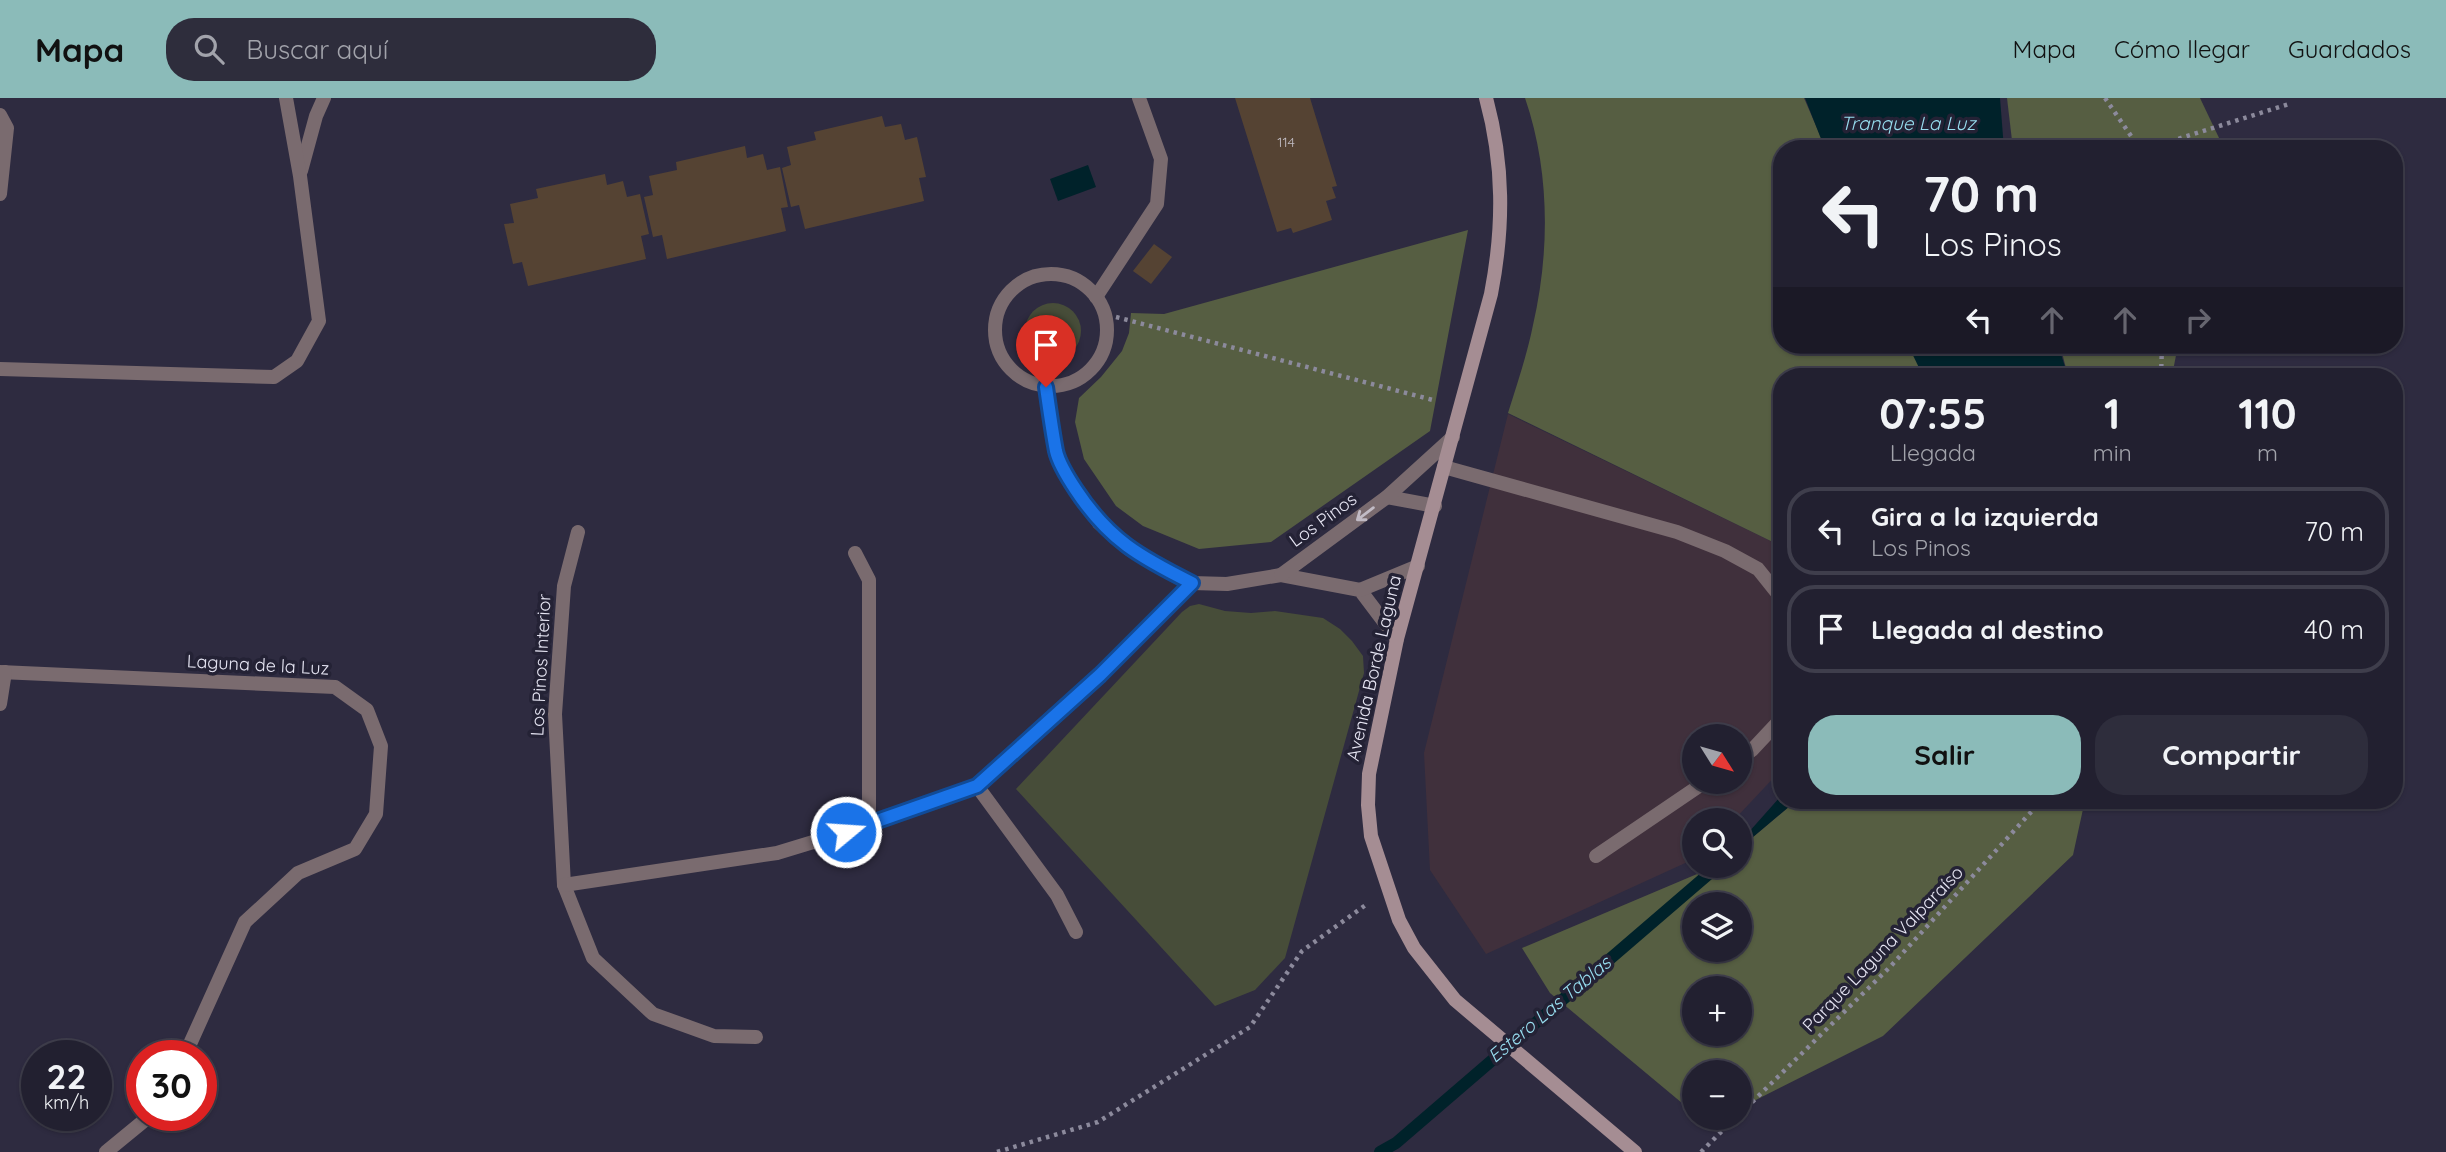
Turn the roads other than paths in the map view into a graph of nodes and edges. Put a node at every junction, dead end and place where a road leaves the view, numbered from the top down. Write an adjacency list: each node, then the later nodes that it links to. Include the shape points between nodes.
1 (286, 98): 6 (street)
2 (324, 98): 6 (street)
3 (1139, 98): 8 (street, via 1161,159 1157,204)
4 (1486, 98): 11 (street, Avenida Borde Laguna, via 1498,150 1502,219 1491,294)
5 (0, 115): 7 (street, via 7,128)
6 (300, 176): 9 (street, via 319,321 297,361 274,377)
7 (0, 192)
8 (1096, 297): 10 (street, via 1107,332 1103,350 1081,378); 10 (street, via 1066,276 1048,274 1029,278 1002,303 995,321 1001,357 1012,372)
9 (0, 369)
10 (1046, 387): 19 (street, Los Pinos, via 1057,454 1088,509 1129,549)
11 (1453, 437): 12 (street, Avenida Borde Laguna); 13 (street, Los Pinos)
12 (1444, 467): 14 (street, Avenida Borde Laguna); 20 (street, via 1677,532 1758,569)
13 (1387, 497): 14 (street); 18 (street, Los Pinos, one-way to 18)
14 (1435, 506): 17 (street, Avenida Borde Laguna)
15 (578, 532): 31 (street, Los Pinos Interior, via 564,586 555,714)
16 (855, 553): 29 (street, via 869,580)
17 (1418, 566): 21 (street); 22 (street, Avenida Borde Laguna)
18 (1281, 575): 19 (street, Los Pinos, via 1227,584); 21 (street, Los Pinos)
19 (1192, 583): 27 (street, via 1100,675)
20 (1773, 588)
21 (1360, 590): 22 (street)
22 (1397, 639): 37 (street, Avenida Borde Laguna, via 1369,774 1368,805 1371,836 1399,920 1414,948 1455,1000)
23 (3, 672): 24 (street, Laguna de la Luz); 34 (street, Laguna de la Luz, via 335,687 367,710 382,746 376,814 355,849 298,873 245,922)
24 (0, 704)
25 (1773, 728): 26 (street)
26 (1752, 750)
27 (977, 786): 29 (street); 32 (street, via 1057,895)
28 (1687, 794): 30 (street)
29 (869, 825): 31 (street, via 777,853)
30 (1596, 856)
31 (564, 885): 33 (street, Los Pinos Interior, via 593,958 653,1014 714,1036)
32 (1076, 932)
33 (756, 1037)
34 (193, 1040)
35 (131, 1131): 36 (street)
36 (106, 1152)
37 (1635, 1152)

